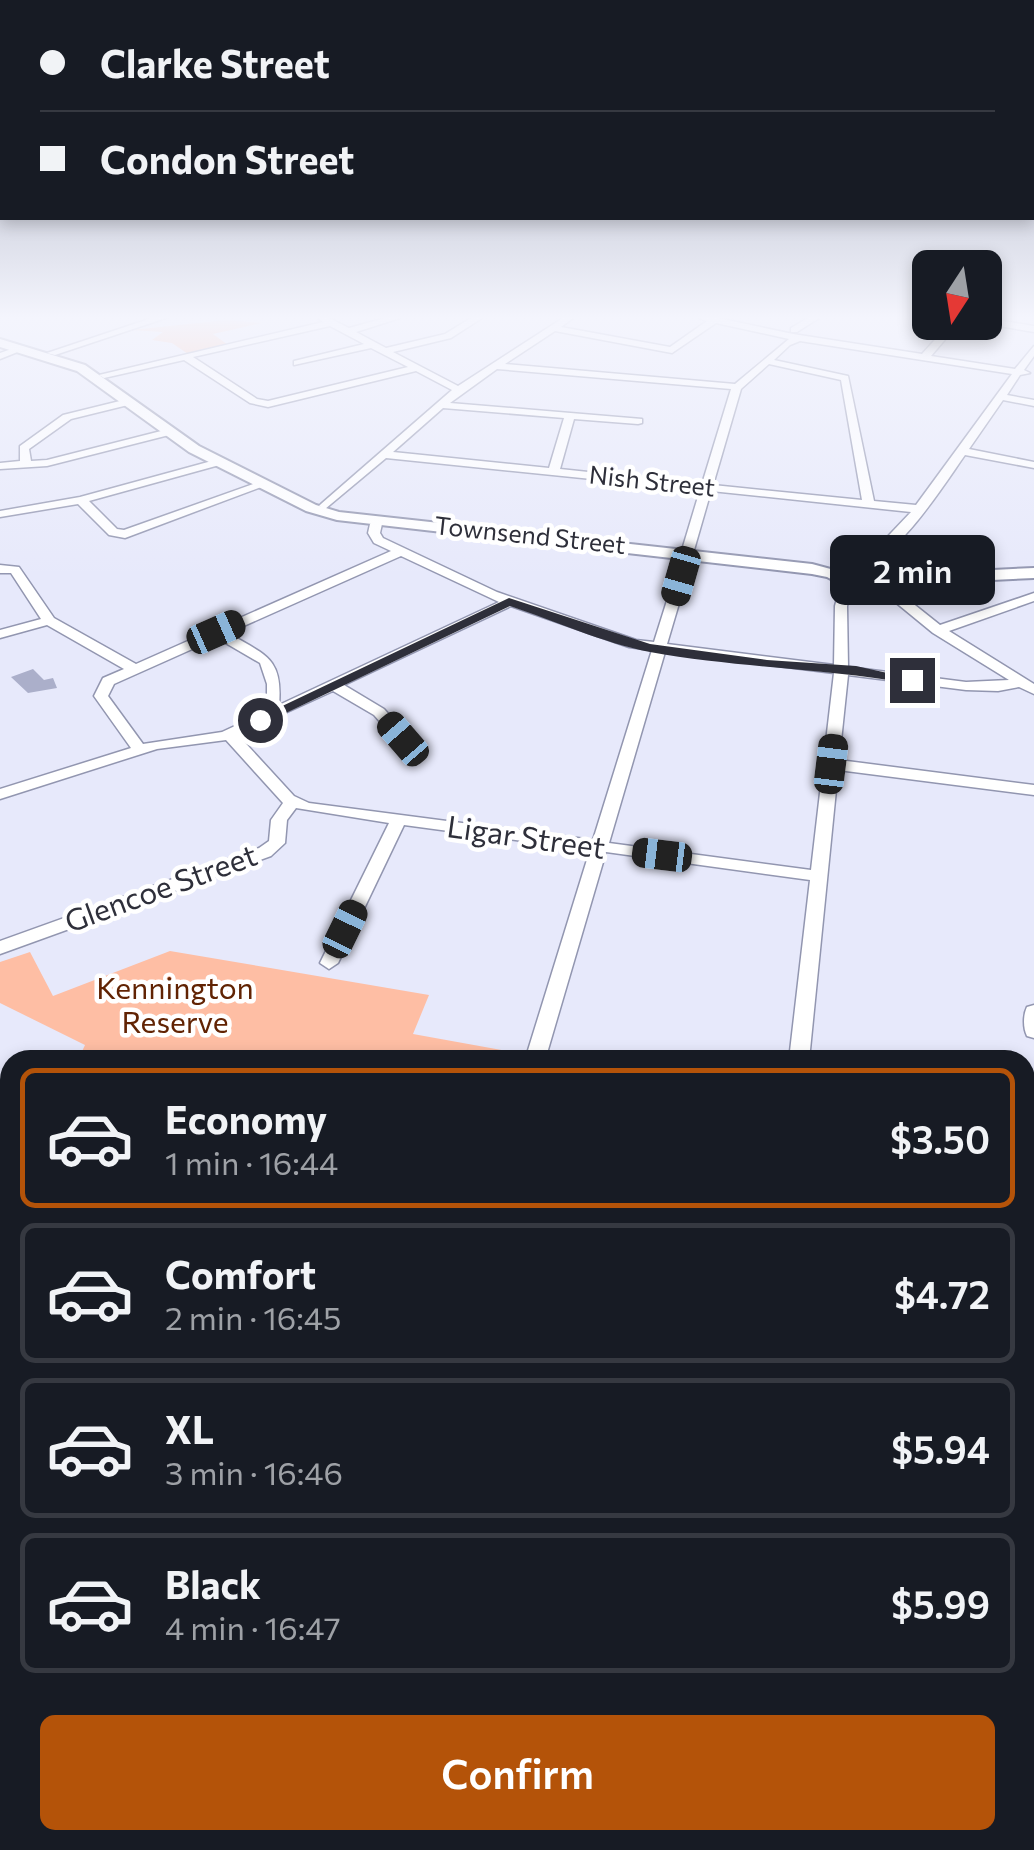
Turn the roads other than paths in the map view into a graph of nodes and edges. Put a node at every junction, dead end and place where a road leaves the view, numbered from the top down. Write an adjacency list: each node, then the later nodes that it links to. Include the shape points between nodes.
1 (119, 404): 14 (street, via 67,417 24,448)
2 (132, 404): 10 (main road)
3 (141, 404): 10 (main road)
4 (733, 404): 20 (street)
5 (849, 404): 22 (street)
6 (997, 404): 11 (street)
7 (442, 405): 8 (street); 12 (street)
8 (570, 416): 9 (street); 17 (street)
9 (638, 420)
10 (174, 431): 13 (main road); 14 (street)
11 (961, 451): 15 (street); 24 (street)
12 (386, 455): 17 (street, Nish Street); 18 (street)
13 (224, 460): 19 (main road); 21 (street); 23 (main road)
14 (26, 464): 16 (street)
15 (1034, 465)
16 (0, 466)
17 (554, 471): 20 (street, Nish Street)
18 (356, 483): 23 (street); 25 (street, via 342,503)
19 (263, 484): 21 (street, via 122,537); 27 (main road, via 320,512)
20 (707, 486): 22 (street, Nish Street); 30 (street)
21 (81, 500): 26 (street)
22 (868, 501): 24 (street, Nish Street)
23 (325, 506): 25 (main road); 27 (main road)
24 (917, 509): 28 (street)
25 (344, 512): 27 (main road)
26 (0, 514)
27 (382, 522): 29 (street, via 376,538); 30 (main road, Townsend Street)
28 (893, 540): 33 (street); 34 (street, via 883,564)
29 (402, 552): 37 (street); 40 (street)
30 (688, 553): 33 (main road, Townsend Street); 43 (street)
31 (9, 567): 38 (street)
32 (1034, 573): 34 (main road)
33 (851, 575): 34 (main road); 35 (main road); 42 (street, via 841,606)
34 (887, 580): 35 (main road); 39 (street)
35 (868, 592): 39 (street); 42 (street, via 854,604)
36 (1034, 597): 39 (street)
37 (509, 602): 43 (street); 46 (street)
38 (50, 620): 41 (street); 44 (street)
39 (938, 630): 47 (street)
40 (216, 632): 44 (street); 48 (street, via 266,661 274,684 272,708)
41 (0, 634)
42 (843, 644): 45 (street)
43 (660, 650): 45 (street); 57 (street)
44 (133, 668): 51 (street, via 108,681 100,694)
45 (842, 672): 47 (street); 52 (street)
46 (335, 686): 48 (street); 50 (street, via 379,712)
47 (1028, 686)
48 (279, 714): 49 (street)
49 (234, 735): 51 (street); 55 (street)
50 (403, 739)
51 (140, 750): 54 (street)
52 (831, 764): 53 (street); 58 (street)
53 (1034, 790)
54 (0, 794)
55 (292, 802): 56 (street, Ligar Street); 59 (street, Glencoe Street, via 279,820 278,844 265,852)
56 (398, 820): 57 (street, Ligar Street); 60 (street)
57 (598, 849): 58 (street, Ligar Street); 63 (street)
58 (819, 876): 64 (street)
59 (0, 948)
60 (329, 963)
61 (1034, 1012): 62 (street)
62 (1034, 1032)
63 (538, 1050)
64 (800, 1050)

